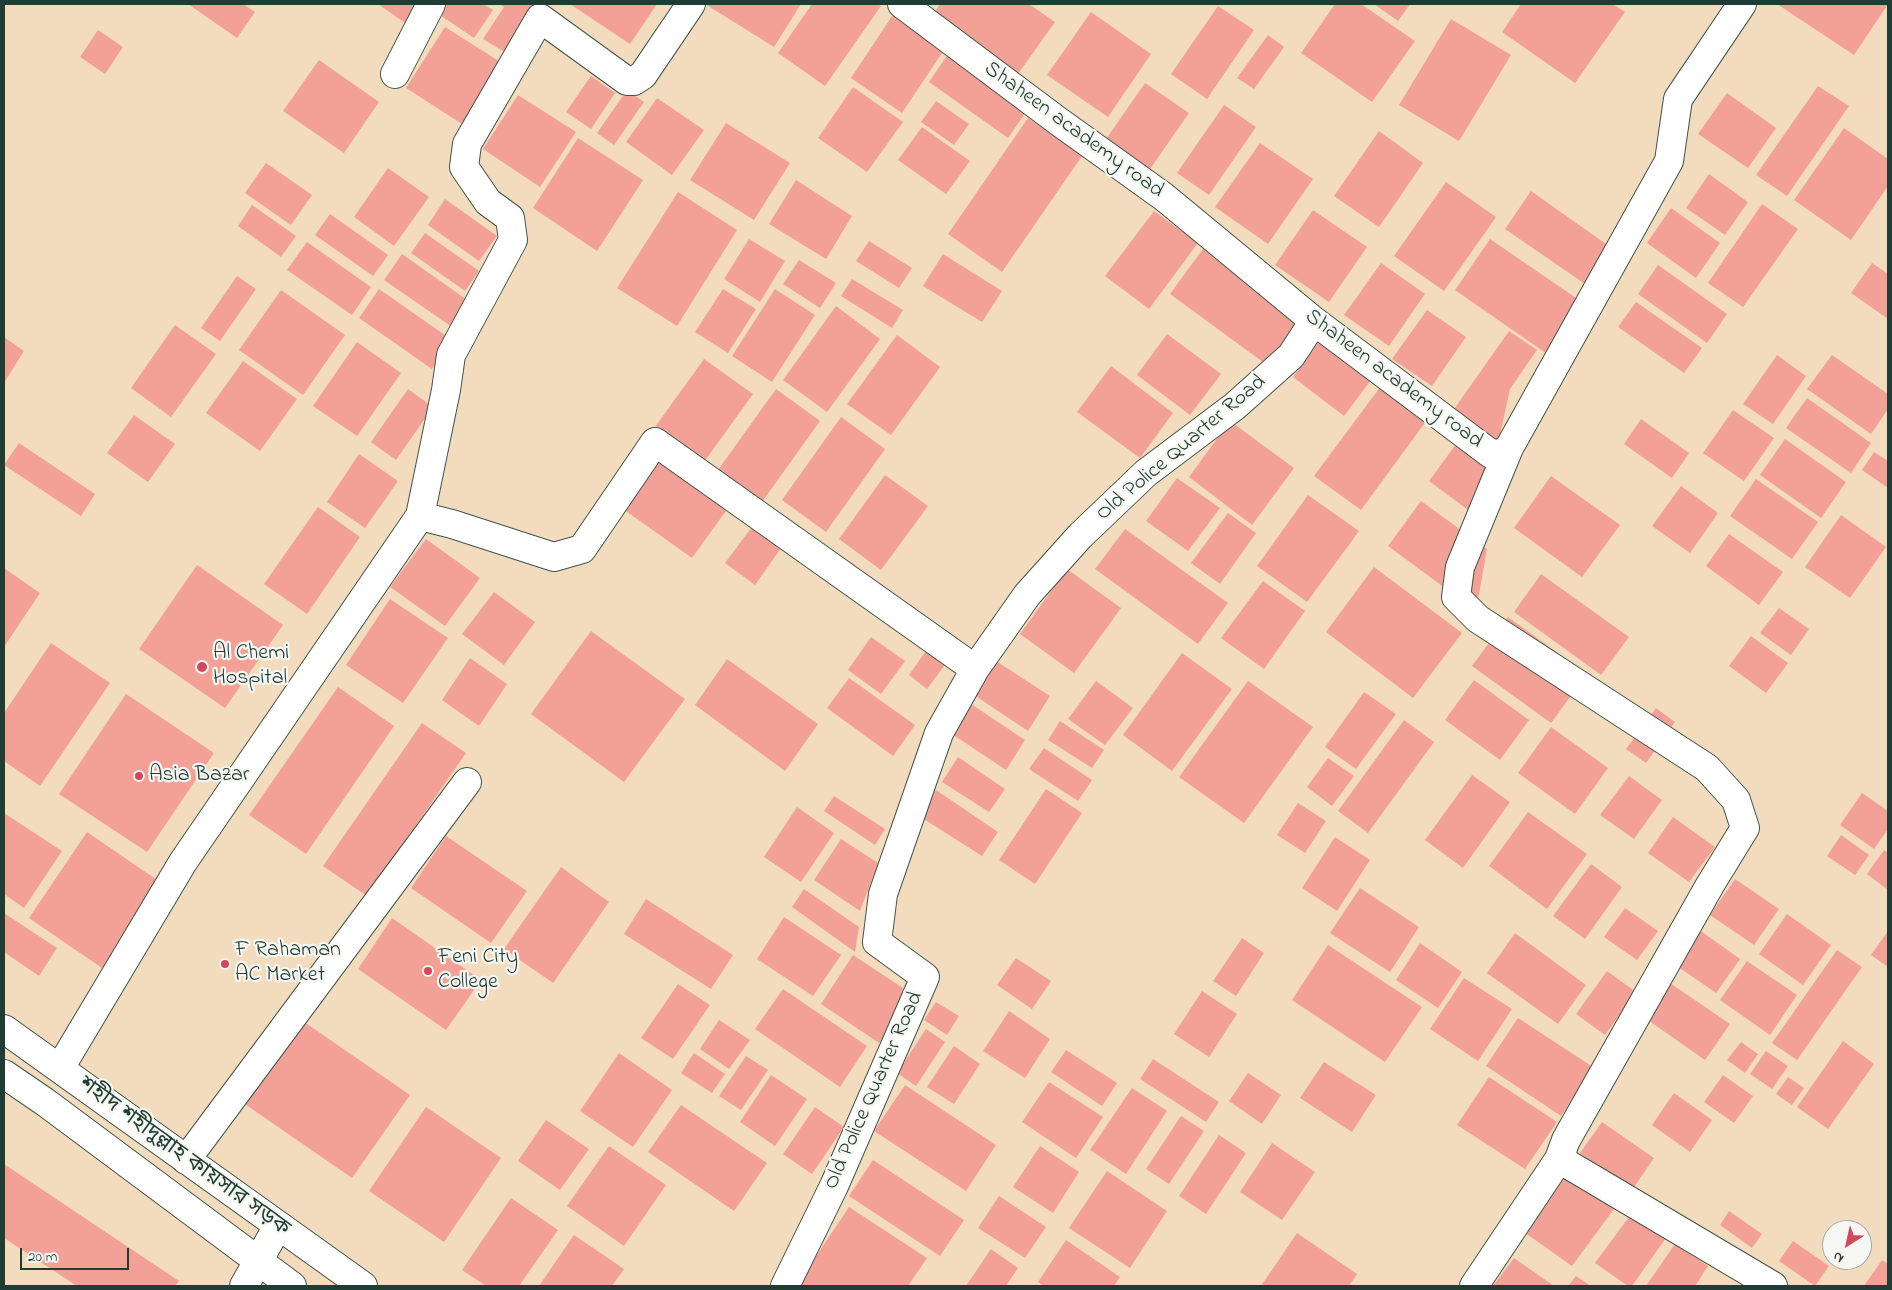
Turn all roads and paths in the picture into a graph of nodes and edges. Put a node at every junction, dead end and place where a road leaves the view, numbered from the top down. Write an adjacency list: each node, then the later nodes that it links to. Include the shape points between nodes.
1 (431, 4): 5 (street)
2 (690, 4): 8 (street, via 643,76 634,81 628,81 540,18 468,144 464,167 488,202 510,218 513,240 451,355)
3 (902, 4): 6 (street, Shaheen academy road, via 1164,197)
4 (1742, 4): 7 (street, Shaheen academy road, via 1678,99 1669,161)
5 (395, 74)
6 (1314, 321): 7 (street, Shaheen academy road, via 1491,454 1502,453); 9 (street, Old Police Quarter Road, via 1291,356 1235,406 1146,473 1080,536 1027,595)
7 (1509, 448): 14 (street, via 1460,567 1456,597 1478,619 1706,768 1736,800 1745,828 1566,1140)
8 (420, 516): 9 (street, via 554,557 582,549 655,442); 12 (street, via 183,862)
9 (975, 668): 21 (street, Old Police Quarter Road, via 939,733 883,894 877,942 925,977 834,1186)
10 (467, 782): 15 (street)
11 (4, 1029): 12 (street, শহীদ শহীদুল্লাহ কায়সার সড়ক)
12 (60, 1068): 15 (street, শহীদ শহীদুল্লাহ কায়সার সড়ক)
13 (4, 1074): 17 (street, শহীদ শহীদুল্লাহ কায়সার সড়ক)
14 (1559, 1159): 22 (street); 23 (street)
15 (186, 1160): 16 (street, শহীদ শহীদুল্লাহ কায়সার সড়ক)
16 (278, 1226): 17 (street); 20 (street, শহীদ শহীদুল্লাহ কায়সার সড়ক)
17 (257, 1262): 18 (street); 19 (street, শহীদ শহীদুল্লাহ কায়সার সড়ক)
18 (244, 1286)
19 (292, 1286)
20 (363, 1286)
21 (785, 1286)
22 (1474, 1286)
23 (1773, 1286)

